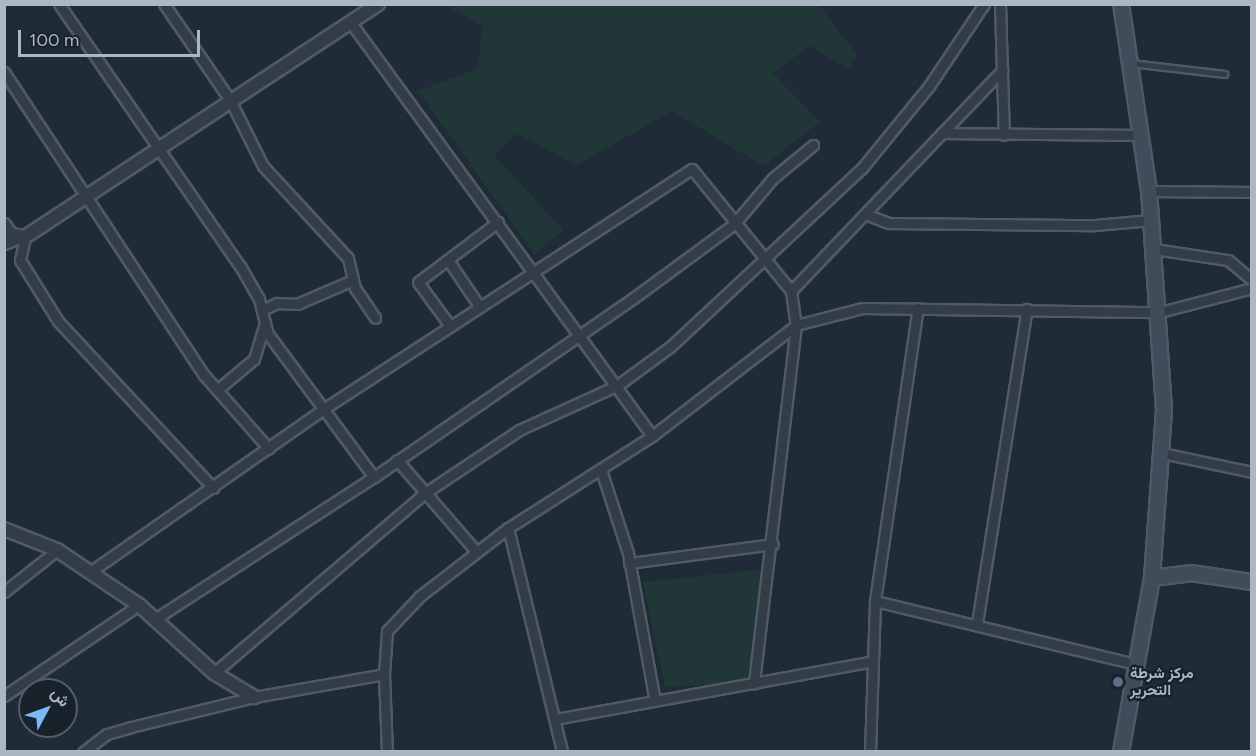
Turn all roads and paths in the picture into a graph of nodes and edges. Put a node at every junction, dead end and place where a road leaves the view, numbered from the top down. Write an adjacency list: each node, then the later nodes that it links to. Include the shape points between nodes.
1 (59, 4): 17 (street)
2 (164, 4): 12 (street)
3 (378, 4): 7 (street)
4 (984, 4): 30 (street, via 930,86 862,168)
5 (1000, 4): 9 (street)
6 (1121, 4): 8 (main road)
7 (351, 23): 12 (street); 23 (street)
8 (1129, 63): 11 (lane); 15 (main road)
9 (1002, 70): 13 (street); 14 (street)
10 (4, 72): 20 (street)
11 (1224, 74)
12 (230, 100): 17 (street); 32 (street, via 263,165 348,258)
13 (942, 134): 14 (street); 21 (street)
14 (1004, 135): 15 (street)
15 (1138, 135): 18 (main road)
16 (813, 145): 24 (street, via 773,178)
17 (157, 150): 20 (street); 39 (street, via 240,267)
18 (1149, 191): 19 (street); 22 (main road)
19 (1251, 192)
20 (89, 194): 26 (street); 47 (street, via 146,289)
21 (865, 214): 22 (street, via 889,223 1095,225); 35 (street)
22 (1151, 220): 28 (main road)
23 (498, 222): 29 (street); 31 (street)
24 (734, 224): 30 (street); 31 (street, via 692,169); 45 (street)
25 (4, 225): 26 (street)
26 (22, 238): 27 (street); 56 (street, via 20,260 52,313)
27 (4, 244)
28 (1154, 249): 33 (street, via 1227,260); 40 (main road)
29 (448, 260): 36 (street); 44 (street, via 418,282)
30 (764, 261): 35 (street); 46 (street, via 670,347)
31 (535, 273): 36 (street); 45 (street)
32 (353, 280): 39 (street, via 297,304 277,303); 41 (street)
33 (1251, 280)
34 (1251, 288): 40 (street)
35 (791, 291): 43 (street)
36 (479, 306): 44 (street)
37 (918, 308): 38 (street); 43 (street, via 862,308); 68 (street)
38 (1027, 309): 40 (street); 71 (street)
39 (262, 310): 42 (street)
40 (1160, 312): 51 (main road)
41 (375, 318)
42 (265, 323): 47 (street, via 254,358); 48 (street)
43 (796, 325): 49 (street); 60 (street)
44 (450, 326): 48 (street)
45 (580, 336): 46 (street); 52 (street)
46 (618, 385): 49 (street); 57 (street, via 519,429)
47 (217, 390): 50 (street)
48 (325, 408): 50 (street); 55 (street)
49 (652, 436): 53 (street)
50 (269, 449): 56 (street)
51 (1162, 453): 54 (street); 65 (main road)
52 (397, 460): 55 (street); 57 (street)
53 (601, 470): 58 (street); 63 (street)
54 (1251, 472)
55 (374, 477): 70 (street)
56 (213, 488): 64 (street)
57 (426, 493): 62 (street); 74 (street)
58 (508, 528): 62 (street); 81 (street)
59 (4, 529): 61 (street)
60 (773, 544): 63 (street); 76 (street)
61 (57, 550): 64 (street); 67 (street)
62 (475, 550): 75 (street, via 398,615 387,631)
63 (629, 563): 79 (street)
64 (90, 572): 69 (street)
65 (1152, 578): 66 (main road, via 1191,573); 73 (main road)
66 (1251, 582)
67 (4, 592)
68 (875, 601): 71 (street); 72 (street)
69 (139, 605): 70 (street); 77 (street)
70 (155, 619): 74 (street)
71 (977, 623): 73 (street)
72 (869, 662): 76 (street); 85 (street)
73 (1136, 664): 80 (main road)
74 (214, 673): 78 (street)
75 (384, 674): 78 (street); 83 (street)
76 (754, 684): 79 (street)
77 (4, 696)
78 (254, 697): 82 (street, via 107,734)
79 (656, 701): 81 (street)
80 (1127, 717): 86 (main road); 87 (main road)
81 (555, 719): 84 (street)
82 (83, 752)
83 (387, 752)
84 (562, 752)
85 (870, 752)
86 (1121, 752)
87 (1128, 752)

